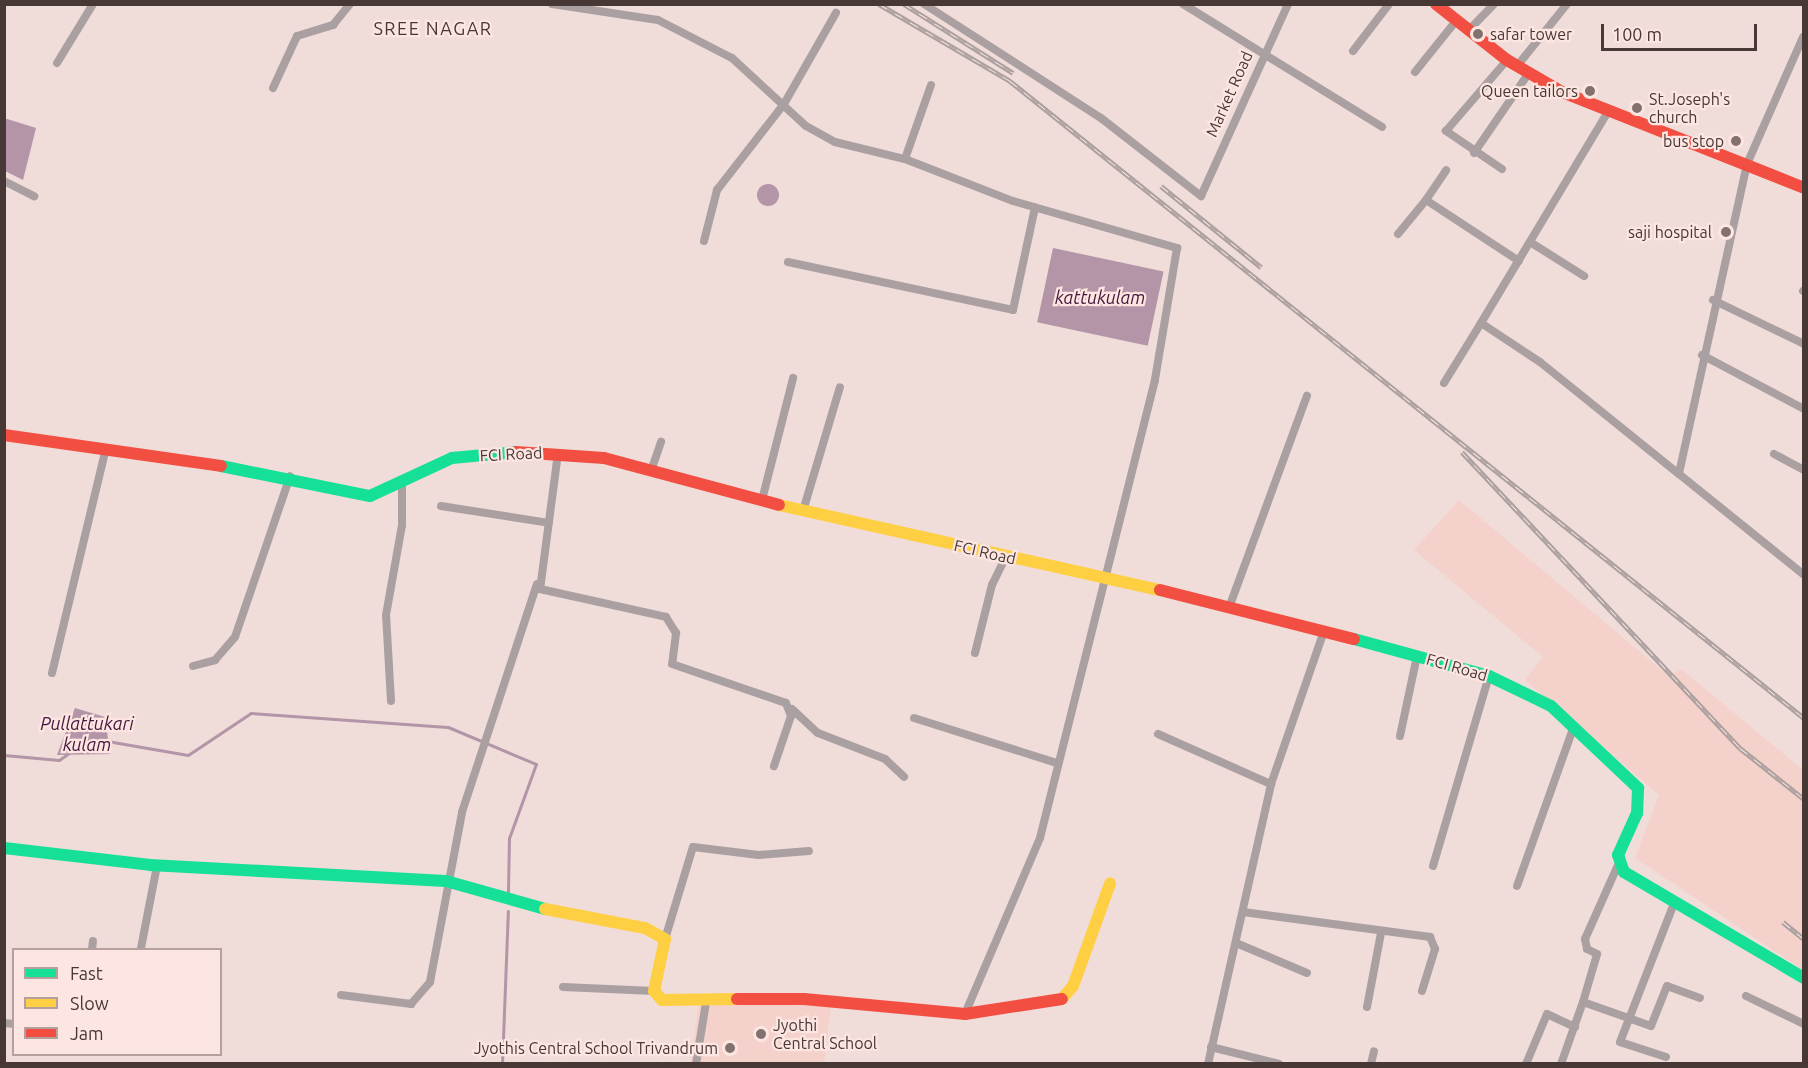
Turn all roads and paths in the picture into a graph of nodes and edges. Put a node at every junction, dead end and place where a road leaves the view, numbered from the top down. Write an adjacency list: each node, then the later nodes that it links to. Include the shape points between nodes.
1 (93, 4): 17 (street)
2 (350, 4): 22 (street, via 333,26 297,36)
3 (552, 4): 23 (street, via 658,20 732,58)
4 (924, 4): 16 (street, Market Road, via 1101,118 1201,196)
5 (1183, 4): 16 (street)
6 (1288, 4): 16 (street, Market Road)
7 (1389, 4): 15 (street)
8 (1436, 4): 12 (street)
9 (1494, 4): 13 (street)
10 (1567, 4): 18 (street)
11 (836, 13): 23 (street)
12 (1456, 21): 13 (street); 19 (street)
13 (1468, 31): 18 (street)
14 (1803, 37): 28 (street)
15 (1353, 51)
16 (1264, 53): 25 (street)
17 (57, 63)
18 (1512, 63): 20 (street); 26 (street, via 1446,131)
19 (1415, 72)
20 (1528, 74): 24 (street); 26 (street)
21 (932, 85): 27 (street)
22 (273, 88)
23 (784, 104): 27 (street, via 806,126 835,142); 37 (street, via 717,190)
24 (1609, 110): 28 (street); 38 (street)
25 (1382, 127)
26 (1474, 153): 29 (street)
27 (905, 159): 35 (street)
28 (1747, 164): 32 (street); 42 (street)
29 (1502, 169)
30 (1446, 170): 34 (street)
31 (4, 181): 33 (street)
32 (1803, 188)
33 (34, 196)
34 (1426, 200): 36 (street); 39 (street)
35 (1035, 207): 40 (street, via 1013,310); 67 (street, via 1177,248 1155,380)
36 (1398, 234)
37 (704, 241)
38 (1530, 242): 39 (street); 41 (street)
39 (1519, 261): 43 (street)
40 (788, 262)
41 (1584, 276)
42 (1713, 300): 44 (street); 45 (street)
43 (1481, 323): 47 (street); 58 (street, via 1540,362)
44 (1803, 344)
45 (1702, 355): 50 (street); 58 (street)
46 (793, 378): 61 (street)
47 (1444, 383)
48 (840, 387): 63 (street)
49 (1307, 396): 69 (street)
50 (1803, 409)
51 (4, 435): 53 (street, FCI Road)
52 (662, 442): 57 (street)
53 (106, 448): 59 (street, FCI Road); 74 (street)
54 (558, 453): 57 (street, FCI Road); 60 (street, FCI Road, via 452,458); 64 (street)
55 (1774, 454): 56 (street)
56 (1803, 470)
57 (651, 471): 61 (street, FCI Road)
58 (1678, 474): 66 (street)
59 (290, 476): 60 (street, FCI Road, via 370,495 388,492); 73 (street, via 235,637 215,660)
60 (402, 480): 76 (street, via 402,525 386,615)
61 (762, 500): 63 (street, FCI Road)
62 (441, 506): 64 (street)
63 (803, 511): 65 (street, FCI Road)
64 (549, 523): 68 (street)
65 (1006, 556): 67 (street, FCI Road); 71 (street, via 992,585)
66 (1803, 575)
67 (1107, 579): 69 (street, FCI Road); 82 (street)
68 (537, 584): 77 (street, via 550,594 666,617 676,633 672,664 786,703); 91 (street, via 481,748)
69 (1230, 605): 70 (street, FCI Road)
70 (1324, 631): 72 (street, FCI Road); 85 (street)
71 (975, 653)
72 (1417, 656): 75 (street, FCI Road); 81 (street)
73 (193, 666)
74 (52, 673)
75 (1489, 676): 79 (street, FCI Road, via 1521,687); 90 (street)
76 (391, 701)
77 (792, 710): 83 (street); 84 (street, via 818,733 885,759)
78 (914, 718): 82 (street)
79 (1574, 726): 88 (street, FCI Road, via 1627,776 1641,797); 93 (street)
80 (1158, 734): 85 (street)
81 (1400, 736)
82 (1057, 763): 111 (street, via 1040,838)
83 (774, 766)
84 (904, 777)
85 (1271, 784): 95 (street)
86 (4, 848): 89 (street)
87 (809, 851): 97 (street, via 759,855 693,847)
88 (1618, 864): 94 (street); 109 (street, via 1585,939 1597,959)
89 (157, 866): 91 (street); 99 (street)
90 (1433, 866)
91 (446, 881): 97 (street, via 522,905 645,928); 105 (street, via 430,982 422,995 411,1004)
92 (1110, 884): 111 (street, via 1073,986 1060,1001)
93 (1517, 886)
94 (1675, 901): 101 (street); 112 (street)
95 (1243, 912): 96 (street); 98 (street)
96 (1381, 933): 104 (street, via 1434,941); 110 (street)
97 (665, 939): 103 (street)
98 (1236, 943): 100 (street); 115 (street)
99 (141, 948)
100 (1306, 973)
101 (1803, 978)
102 (563, 987): 103 (street)
103 (654, 991): 108 (street, via 662,1000)
104 (1422, 991)
105 (341, 995)
106 (1746, 996): 113 (street)
107 (1700, 998): 112 (street, via 1667,986 1651,1026)
108 (706, 1002): 111 (street, via 804,999); 118 (street)
109 (1583, 1002): 112 (street); 114 (street)
110 (1367, 1008)
111 (965, 1014)
112 (1627, 1017): 117 (street, via 1620,1042)
113 (1803, 1024)
114 (1575, 1027): 122 (street, via 1547,1014); 123 (street)
115 (1211, 1047): 119 (street); 120 (street)
116 (1374, 1051): 121 (street)
117 (1666, 1057)
118 (696, 1064)
119 (1208, 1064)
120 (1279, 1064)
121 (1371, 1064)
122 (1526, 1064)
123 (1562, 1064)

